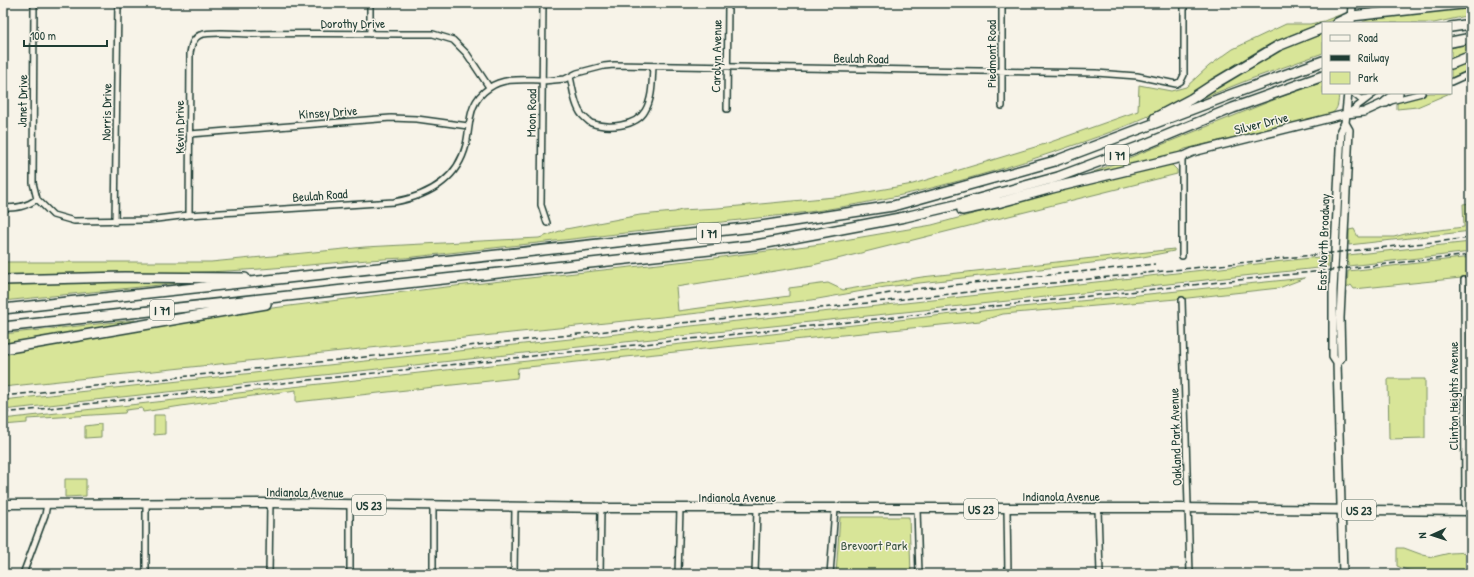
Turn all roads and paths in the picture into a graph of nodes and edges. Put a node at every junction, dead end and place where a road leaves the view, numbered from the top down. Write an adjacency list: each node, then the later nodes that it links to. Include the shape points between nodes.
1 (34, 3): 45 (street, Janet Drive, via 33,183)
2 (118, 3): 49 (street, Norris Drive)
3 (370, 3): 15 (street)
4 (543, 3): 28 (street, Moon Road)
5 (728, 3): 23 (street, Carolyn Avenue)
6 (1002, 3): 24 (street, Piedmont Road)
7 (1184, 3): 24 (street, Beulah Road, via 1184,74 1181,82 1176,84 1137,76)
8 (1352, 3): 10 (main road)
9 (1471, 3): 10 (highway)
10 (1352, 19): 11 (highway)
11 (1341, 22)
12 (1471, 24): 13 (highway)
13 (1452, 27)
14 (1322, 28): 43 (highway, via 1278,46 1191,99)
15 (370, 34): 17 (street, Dorothy Drive, via 210,34); 30 (street, Dorothy Drive, via 433,34 452,40 467,54)
16 (1471, 38): 18 (highway)
17 (194, 39): 42 (street, Kevin Drive, via 190,53)
18 (1452, 42)
19 (1471, 56): 21 (highway)
20 (1322, 61): 43 (highway, I 71)
21 (1452, 64)
22 (653, 66): 23 (street, Beulah Road); 27 (street, Beulah Road, via 604,66); 27 (street, via 649,102 636,120 626,124 608,126 590,122 581,113)
23 (727, 67): 24 (street, Beulah Road); 39 (street, Carolyn Avenue)
24 (1002, 71): 38 (street, Piedmont Road)
25 (1471, 73): 29 (street)
26 (1322, 76): 48 (highway, I 71, via 1233,108 1058,177)
27 (570, 77): 28 (street, Beulah Road)
28 (543, 81): 30 (street, Beulah Road, via 513,80); 50 (street, Moon Road, via 541,205)
29 (1452, 82)
30 (489, 87): 41 (street, Beulah Road, via 474,104)
31 (1348, 94): 40 (main road, East North Broadway)
32 (1355, 94): 36 (street, via 1360,98)
33 (1374, 94): 36 (street, Silver Drive)
34 (1397, 94): 37 (highway)
35 (1418, 94): 37 (street, Silver Drive)
36 (1370, 97): 40 (street, Silver Drive)
37 (1386, 102): 40 (main road, Silver Drive, via 1364,112)
38 (1002, 106)
39 (727, 109)
40 (1346, 114): 44 (main road, Silver Drive, via 1193,152); 77 (main road, East North Broadway, via 1345,123 1349,130 1340,318 1341,358 1337,363)
41 (468, 126): 42 (street, Kinsey Drive, via 391,118); 47 (street, Beulah Road, via 466,145 451,175 432,190 416,197 394,202)
42 (190, 134): 47 (street, Kevin Drive)
43 (1115, 138): 52 (highway, I 71, via 1055,161 893,206 754,227)
44 (1182, 157): 48 (highway, via 1001,202 930,216); 51 (street)
45 (37, 199): 46 (street, via 17,208); 49 (street, Beulah Road, via 53,215 74,221)
46 (3, 208)
47 (189, 215): 49 (street, Beulah Road)
48 (905, 217): 55 (highway, I 71, via 756,246)
49 (115, 222)
50 (547, 223)
51 (1182, 256)
52 (294, 278): 53 (highway, via 132,277); 57 (highway, I 71)
53 (3, 280)
54 (1464, 280): 59 (street, Clinton Heights Avenue)
55 (321, 292): 58 (highway, I 71); 61 (highway)
56 (1182, 300): 71 (street, Oakland Park Avenue)
57 (3, 309)
58 (3, 327)
59 (1464, 336): 60 (street); 78 (street, Clinton Heights Avenue)
60 (1471, 337)
61 (3, 349)
62 (270, 503): 65 (main road, Indianola Avenue / US 23); 66 (main road, Indianola Avenue / US 23); 81 (street)
63 (3, 504): 64 (main road, Indianola Avenue / US 23)
64 (47, 504): 65 (main road, Indianola Avenue / US 23); 79 (street)
65 (146, 504): 80 (street)
66 (350, 505): 67 (main road, Indianola Avenue / US 23); 82 (street)
67 (433, 506): 68 (main road, Indianola Avenue / US 23); 83 (street)
68 (515, 508): 69 (main road, Indianola Avenue / US 23); 84 (street)
69 (601, 508): 72 (main road, Indianola Avenue / US 23); 85 (street)
70 (1007, 508): 75 (main road, Indianola Avenue / US 23); 76 (main road, Indianola Avenue / US 23); 90 (street)
71 (1188, 508): 76 (main road, Indianola Avenue / US 23); 77 (main road, Indianola Avenue / US 23); 92 (street, Oakland Park Avenue)
72 (680, 509): 73 (main road, Indianola Avenue / US 23); 86 (street)
73 (757, 509): 74 (main road, Indianola Avenue / US 23); 87 (street)
74 (835, 509): 75 (main road, Indianola Avenue / US 23); 88 (street)
75 (917, 509): 89 (street)
76 (1098, 509): 91 (street)
77 (1342, 510): 78 (main road, Indianola Avenue / US 23); 93 (main road, East North Broadway)
78 (1468, 511)
79 (23, 574)
80 (146, 574)
81 (269, 574)
82 (350, 574)
83 (432, 574)
84 (514, 574)
85 (600, 574)
86 (678, 574)
87 (756, 574)
88 (830, 574)
89 (919, 574)
90 (1008, 574)
91 (1100, 574)
92 (1190, 574)
93 (1343, 574)

